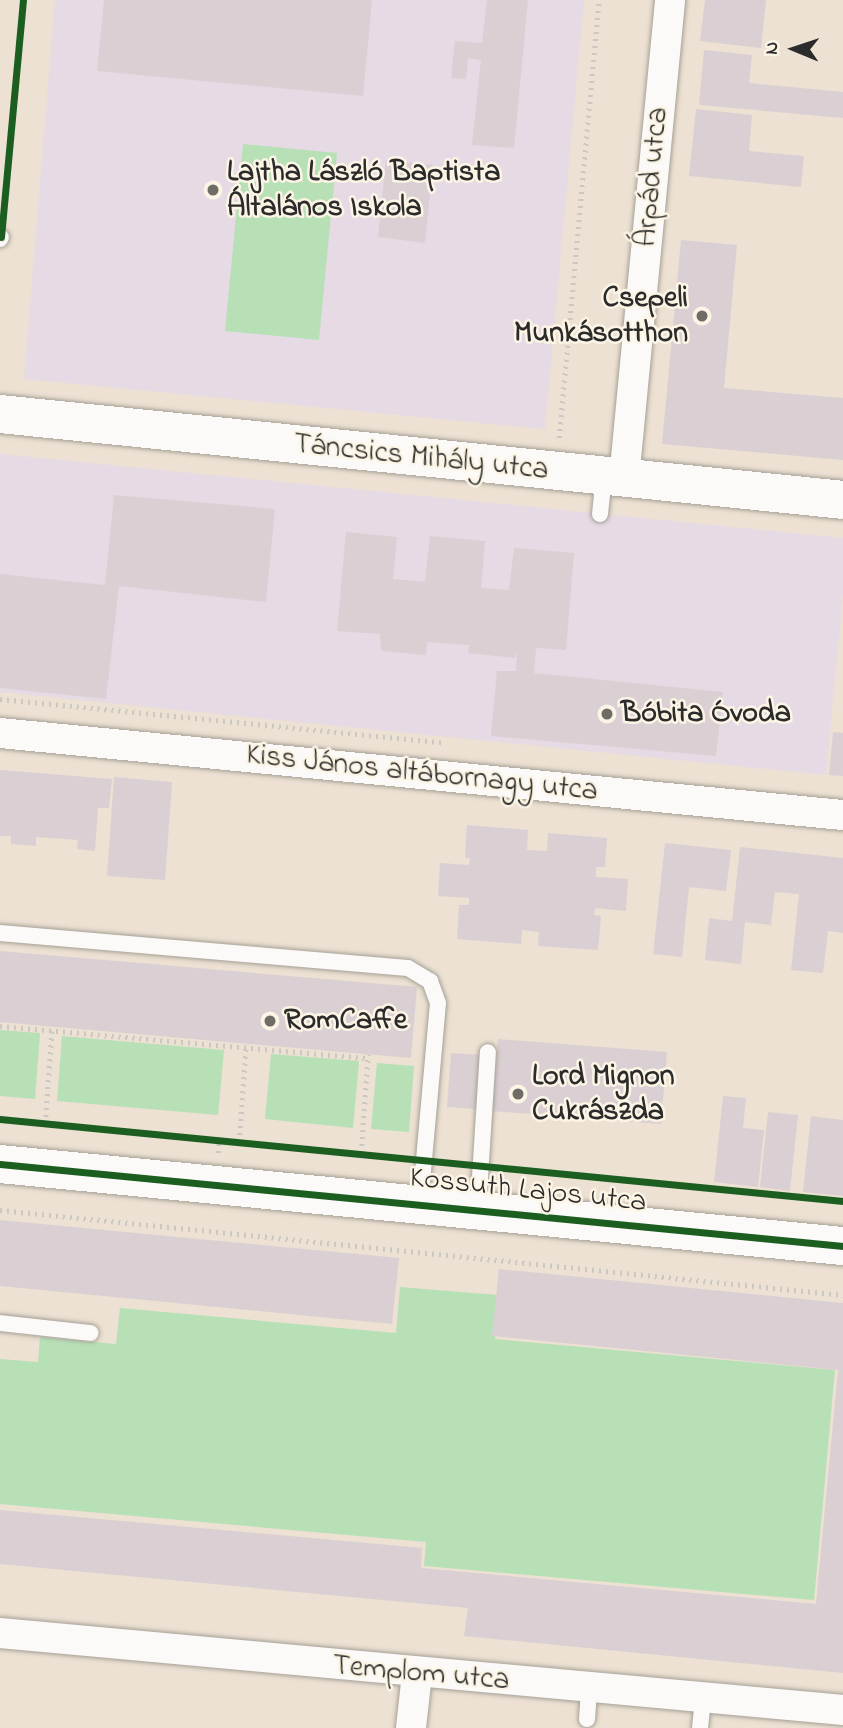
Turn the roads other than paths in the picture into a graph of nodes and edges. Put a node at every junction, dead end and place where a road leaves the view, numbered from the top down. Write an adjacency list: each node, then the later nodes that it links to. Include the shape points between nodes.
1 (670, 0): 3 (street, Árpád utca)
2 (0, 414): 3 (street, Táncsics Mihály utca)
3 (614, 478): 4 (street, Táncsics Mihály utca); 5 (lane)
4 (843, 500)
5 (600, 514)
6 (0, 733): 7 (street, Kiss János altábornagy utca)
7 (843, 815)
8 (0, 933): 11 (lane, via 408,968 430,981 438,1003)
9 (488, 1052): 12 (lane)
10 (0, 1164): 11 (street, Kossuth Lajos utca)
11 (420, 1203): 12 (street, Kossuth Lajos utca)
12 (478, 1209): 13 (street, Kossuth Lajos utca)
13 (843, 1246)
14 (0, 1323): 15 (lane)
15 (90, 1333)
16 (0, 1633): 17 (street, Templom utca)
17 (417, 1674): 18 (street, Templom utca); 22 (street)
18 (589, 1689): 19 (street, Templom utca); 21 (lane)
19 (703, 1698): 20 (street, Templom utca); 23 (lane)
20 (843, 1710)
21 (587, 1719)
22 (411, 1728)
23 (699, 1728)

